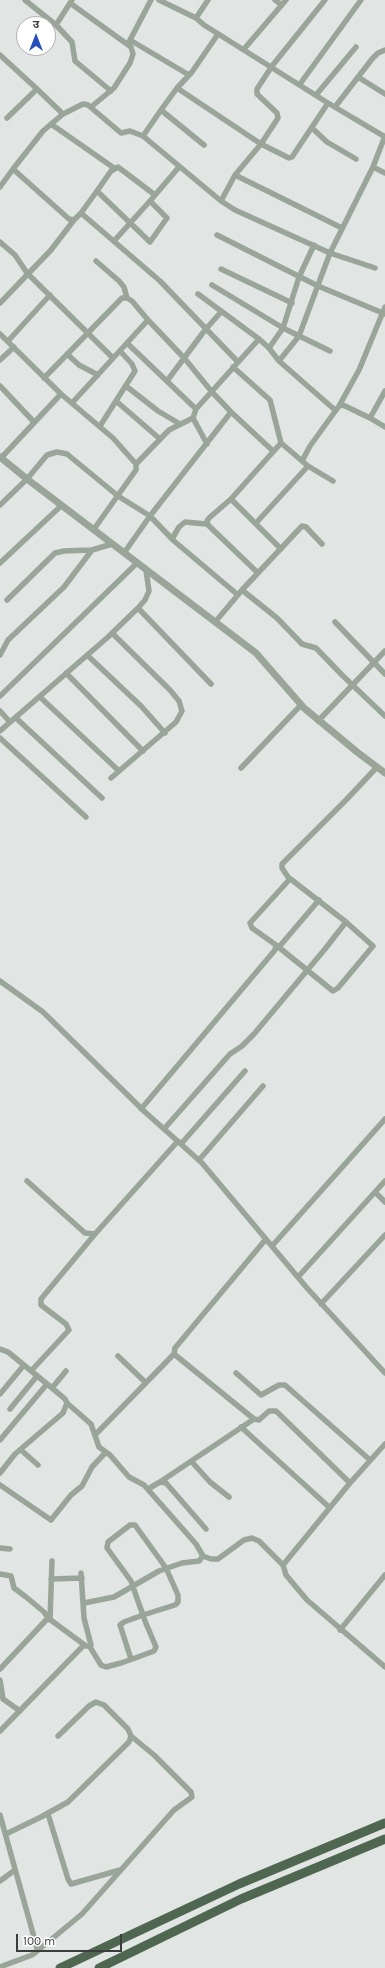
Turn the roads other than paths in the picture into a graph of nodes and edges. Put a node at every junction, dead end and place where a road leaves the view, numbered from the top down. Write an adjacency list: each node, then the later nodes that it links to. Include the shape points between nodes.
1 (25, 0): 11 (street)
2 (152, 0): 15 (street)
3 (159, 0): 8 (street)
4 (208, 0): 12 (street)
5 (275, 0): 10 (street)
6 (325, 0): 20 (street)
7 (361, 0): 23 (street)
8 (167, 1): 12 (street)
9 (71, 2): 13 (street); 15 (street)
10 (284, 2): 17 (street)
11 (45, 16)
12 (196, 18): 14 (street)
13 (56, 25): 26 (street, via 72,42 75,61)
14 (218, 34): 17 (street); 21 (street)
15 (129, 42): 21 (street); 26 (street, via 133,54 130,63)
16 (356, 47): 28 (street)
17 (244, 49): 20 (street)
18 (385, 50): 22 (street, via 378,53)
19 (0, 55): 25 (street)
20 (272, 66): 23 (street); 39 (street, via 257,94 278,116)
21 (189, 75): 24 (street)
22 (358, 77): 27 (street); 31 (street)
23 (300, 84): 28 (street)
24 (177, 88): 32 (street); 39 (street)
25 (37, 89): 33 (street); 34 (street)
26 (111, 91): 30 (street)
27 (385, 94)
28 (316, 95): 29 (street)
29 (328, 103): 31 (street); 36 (street)
30 (91, 107): 33 (street, via 83,104); 37 (street, via 121,133 130,131)
31 (335, 107): 38 (street)
32 (161, 110): 37 (street); 40 (street)
33 (63, 114): 35 (street)
34 (7, 118)
35 (51, 124): 44 (street); 45 (street)
36 (312, 128): 39 (street, via 292,157 283,156); 41 (street, via 327,142)
37 (143, 136): 42 (street)
38 (385, 136): 43 (street)
39 (261, 144): 47 (street)
40 (204, 145)
41 (356, 159)
42 (179, 167): 50 (street); 52 (street)
43 (373, 167): 46 (street); 56 (street)
44 (114, 168): 49 (street); 50 (street, via 118,167)
45 (12, 169): 48 (street); 54 (street, via 69,219)
46 (385, 173)
47 (235, 175): 52 (street); 56 (street)
48 (0, 187)
49 (97, 191): 53 (street); 55 (street)
50 (155, 195): 51 (street)
51 (150, 201): 55 (street); 55 (street, via 167,218 150,242)
52 (221, 201): 60 (street, via 234,210)
53 (81, 213): 54 (street); 58 (street)
54 (74, 220): 65 (street, via 51,250)
55 (129, 223): 58 (street)
56 (342, 228): 61 (street)
57 (217, 234): 66 (street)
58 (114, 241): 78 (street, via 160,281)
59 (0, 242): 65 (street, via 15,255)
60 (314, 245): 61 (street); 66 (street)
61 (330, 253): 63 (street); 68 (street)
62 (96, 262): 71 (street, via 119,281)
63 (375, 268)
64 (221, 269): 73 (street)
65 (27, 273): 70 (street); 72 (street)
66 (299, 277): 68 (street); 73 (street)
67 (212, 285): 77 (street)
68 (318, 286): 74 (street); 81 (street)
69 (198, 294): 75 (street)
70 (50, 295): 80 (street); 83 (street)
71 (127, 298): 76 (street); 80 (street, via 122,298)
72 (0, 303)
73 (292, 303): 77 (street)
74 (384, 311): 105 (street, via 359,370)
75 (221, 312): 78 (street); 82 (street)
76 (148, 320): 84 (street); 91 (street)
77 (283, 328): 81 (street); 86 (street)
78 (205, 330): 91 (street); 94 (street)
79 (0, 334): 83 (street)
80 (88, 334): 89 (street); 90 (street)
81 (299, 336): 88 (street); 93 (street)
82 (259, 339): 86 (street); 94 (street)
83 (8, 341): 85 (street)
84 (127, 343): 87 (street); 97 (street)
85 (14, 347): 92 (street); 96 (street)
86 (269, 348): 93 (street)
87 (120, 351): 90 (street); 99 (street, via 135,371)
88 (330, 351)
89 (67, 354): 95 (street, via 78,365); 96 (street)
90 (113, 358): 95 (street)
91 (185, 359): 97 (street); 101 (street)
92 (0, 360)
93 (279, 361): 105 (street)
94 (236, 365): 101 (street); 115 (street, via 270,400)
95 (98, 375): 104 (street)
96 (44, 378): 102 (street)
97 (167, 381): 106 (street)
98 (0, 386): 110 (street)
99 (126, 386): 103 (street); 111 (street, via 158,411)
100 (385, 391): 109 (street)
101 (212, 392): 106 (street); 107 (street)
102 (61, 394): 104 (street); 110 (street)
103 (116, 401): 112 (street); 114 (street)
104 (72, 403): 112 (street)
105 (337, 408): 109 (street, via 342,405); 119 (street)
106 (196, 409): 108 (street)
107 (232, 412): 116 (street); 117 (street)
108 (193, 418): 111 (street); 116 (street)
109 (370, 418): 113 (street)
110 (34, 422): 118 (street)
111 (180, 424): 114 (street)
112 (100, 426): 120 (street)
113 (385, 427)
114 (160, 439): 120 (street)
115 (281, 443): 117 (street); 119 (street)
116 (207, 444): 128 (street)
117 (273, 451): 125 (street)
118 (0, 457): 122 (street)
119 (302, 461): 121 (street)
120 (136, 464): 124 (street, via 136,470)
121 (308, 466): 123 (street); 129 (street)
122 (27, 479): 124 (street, via 47,455 57,452 67,454); 126 (street); 127 (street)
123 (334, 481)
124 (118, 496): 128 (street); 131 (street)
125 (230, 499): 129 (street); 130 (street)
126 (0, 505)
127 (62, 505): 131 (street); 138 (street)
128 (150, 516): 132 (street); 137 (street)
129 (256, 523): 135 (street)
130 (206, 524): 132 (street, via 185,522); 141 (street)
131 (94, 529): 133 (street)
132 (172, 539): 143 (street)
133 (112, 544): 136 (street); 137 (street)
134 (322, 544): 135 (street, via 304,526)
135 (281, 549): 141 (street)
136 (92, 550): 144 (street, via 54,553); 150 (street, via 68,584 8,640)
137 (124, 553): 139 (street)
138 (0, 563)
139 (137, 563): 140 (street); 157 (street)
140 (146, 570): 145 (street, via 149,591); 146 (street)
141 (258, 573): 142 (street)
142 (242, 590): 143 (street); 156 (street, via 282,623 302,644 316,648)
143 (238, 596): 146 (street)
144 (7, 600)
145 (138, 608): 148 (street); 155 (street)
146 (216, 621): 159 (street, via 267,663)
147 (335, 622): 152 (street)
148 (112, 633): 151 (street); 166 (street, via 179,701 182,714)
149 (385, 651): 152 (street)
150 (0, 655)
151 (87, 655): 153 (street); 166 (street)
152 (374, 662): 154 (street); 156 (street)
153 (66, 673): 158 (street); 168 (street)
154 (385, 674)
155 (211, 684)
156 (352, 686): 161 (street); 163 (street)
157 (0, 696)
158 (40, 697): 162 (street); 171 (street)
159 (301, 705): 163 (street); 170 (street)
160 (0, 711): 164 (street)
161 (385, 716)
162 (16, 718): 164 (street); 174 (street)
163 (318, 721): 169 (street)
164 (10, 722): 165 (street)
165 (0, 731)
166 (165, 732): 168 (street)
167 (0, 738): 175 (street)
168 (142, 751): 171 (street)
169 (376, 767): 172 (street); 176 (street, via 284,861 282,868)
170 (241, 768)
171 (119, 770): 173 (street)
172 (385, 773)
173 (111, 778)
174 (102, 798)
175 (86, 816)
176 (288, 877): 177 (street); 179 (street, via 287,882 250,923 252,928)
177 (319, 900): 178 (street); 179 (street)
178 (346, 922): 180 (street); 180 (street, via 373,945 372,949 336,990 330,989)
179 (277, 946): 180 (street); 184 (street)
180 (307, 970): 186 (street, via 250,1038 230,1054)
181 (0, 981): 184 (street, via 43,1012)
182 (245, 1071): 187 (street)
183 (263, 1086): 188 (street)
184 (141, 1108): 186 (street)
185 (385, 1120): 196 (street)
186 (164, 1129): 187 (street)
187 (179, 1142): 188 (street); 193 (street)
188 (199, 1160): 195 (street)
189 (385, 1180): 191 (street)
190 (27, 1181): 193 (street, via 85,1233)
191 (375, 1192): 192 (street); 197 (street)
192 (385, 1202)
193 (95, 1234): 203 (street, via 41,1299 41,1305 66,1324 69,1330)
194 (385, 1235): 198 (street)
195 (266, 1239): 196 (street); 200 (street, via 175,1348)
196 (272, 1246): 197 (street)
197 (298, 1278): 198 (street)
198 (321, 1304): 206 (street)
199 (0, 1349): 202 (street)
200 (174, 1354): 208 (street); 213 (street)
201 (118, 1356): 208 (street)
202 (24, 1365): 203 (street); 210 (street)
203 (31, 1371): 207 (street)
204 (66, 1371): 209 (street)
205 (236, 1373): 220 (street, via 261,1394 279,1385 285,1385)
206 (385, 1373)
207 (37, 1376): 209 (street); 212 (street)
208 (146, 1382): 215 (street)
209 (50, 1386): 211 (street, via 65,1398); 216 (street)
210 (0, 1394)
211 (67, 1403): 215 (street, via 91,1424); 218 (street, via 63,1413)
212 (10, 1409)
213 (254, 1419): 214 (street); 225 (street, via 259,1420 269,1411 276,1411)
214 (241, 1427): 221 (street); 229 (street)
215 (95, 1435): 219 (street, via 98,1445)
216 (0, 1440)
217 (385, 1444): 220 (street)
218 (21, 1450): 222 (street); 223 (street)
219 (106, 1452): 226 (street, via 92,1467 82,1486 71,1495 51,1520); 227 (street, via 129,1477 142,1483)
220 (370, 1460): 225 (street)
221 (191, 1461): 224 (street); 228 (street, via 208,1480)
222 (38, 1465)
223 (0, 1473)
224 (160, 1482): 227 (street); 230 (street, via 166,1483)
225 (350, 1483): 229 (street)
226 (0, 1485)
227 (148, 1490): 233 (street, via 203,1552)
228 (229, 1497)
229 (329, 1507): 235 (street)
230 (206, 1529)
231 (0, 1548): 232 (street)
232 (10, 1549)
233 (203, 1556): 235 (street, via 218,1559 244,1540 252,1538 259,1541); 236 (street, via 198,1561)
234 (52, 1561): 239 (street)
235 (283, 1565): 244 (street, via 286,1575 301,1593)
236 (166, 1568): 240 (street); 240 (street, via 137,1526 131,1525 110,1540 107,1546); 242 (street, via 178,1595 178,1602)
237 (0, 1574): 243 (street, via 11,1576 14,1588)
238 (385, 1575): 244 (street)
239 (51, 1578): 241 (street, via 81,1576); 243 (street)
240 (133, 1586): 241 (street, via 114,1597); 242 (street)
241 (84, 1604): 245 (street, via 85,1622 91,1645)
242 (143, 1616): 246 (street, via 120,1625); 246 (street, via 156,1648)
243 (49, 1619): 245 (street); 248 (street)
244 (340, 1630): 247 (street)
245 (87, 1646): 246 (street, via 103,1667); 250 (street)
246 (131, 1660)
247 (385, 1667)
248 (0, 1669)
249 (0, 1680): 250 (street, via 3,1699)
250 (20, 1711): 251 (street)
251 (0, 1731)
252 (58, 1736): 253 (street, via 96,1702 104,1704 128,1729)
253 (131, 1736): 254 (street, via 129,1742 72,1799); 260 (street, via 154,1755 192,1796 174,1810)
254 (48, 1814): 257 (street); 260 (street, via 71,1884)
255 (0, 1815): 257 (street)
256 (385, 1823): 264 (highway, via 239,1884)
257 (6, 1834): 259 (street)
258 (385, 1839): 265 (highway, via 241,1899)
259 (15, 1870): 261 (street); 262 (street, via 35,1940)
260 (121, 1870): 262 (street, via 82,1914)
261 (0, 1881)
262 (36, 1952): 263 (street)
263 (0, 1967)
264 (60, 1968)
265 (99, 1968)

